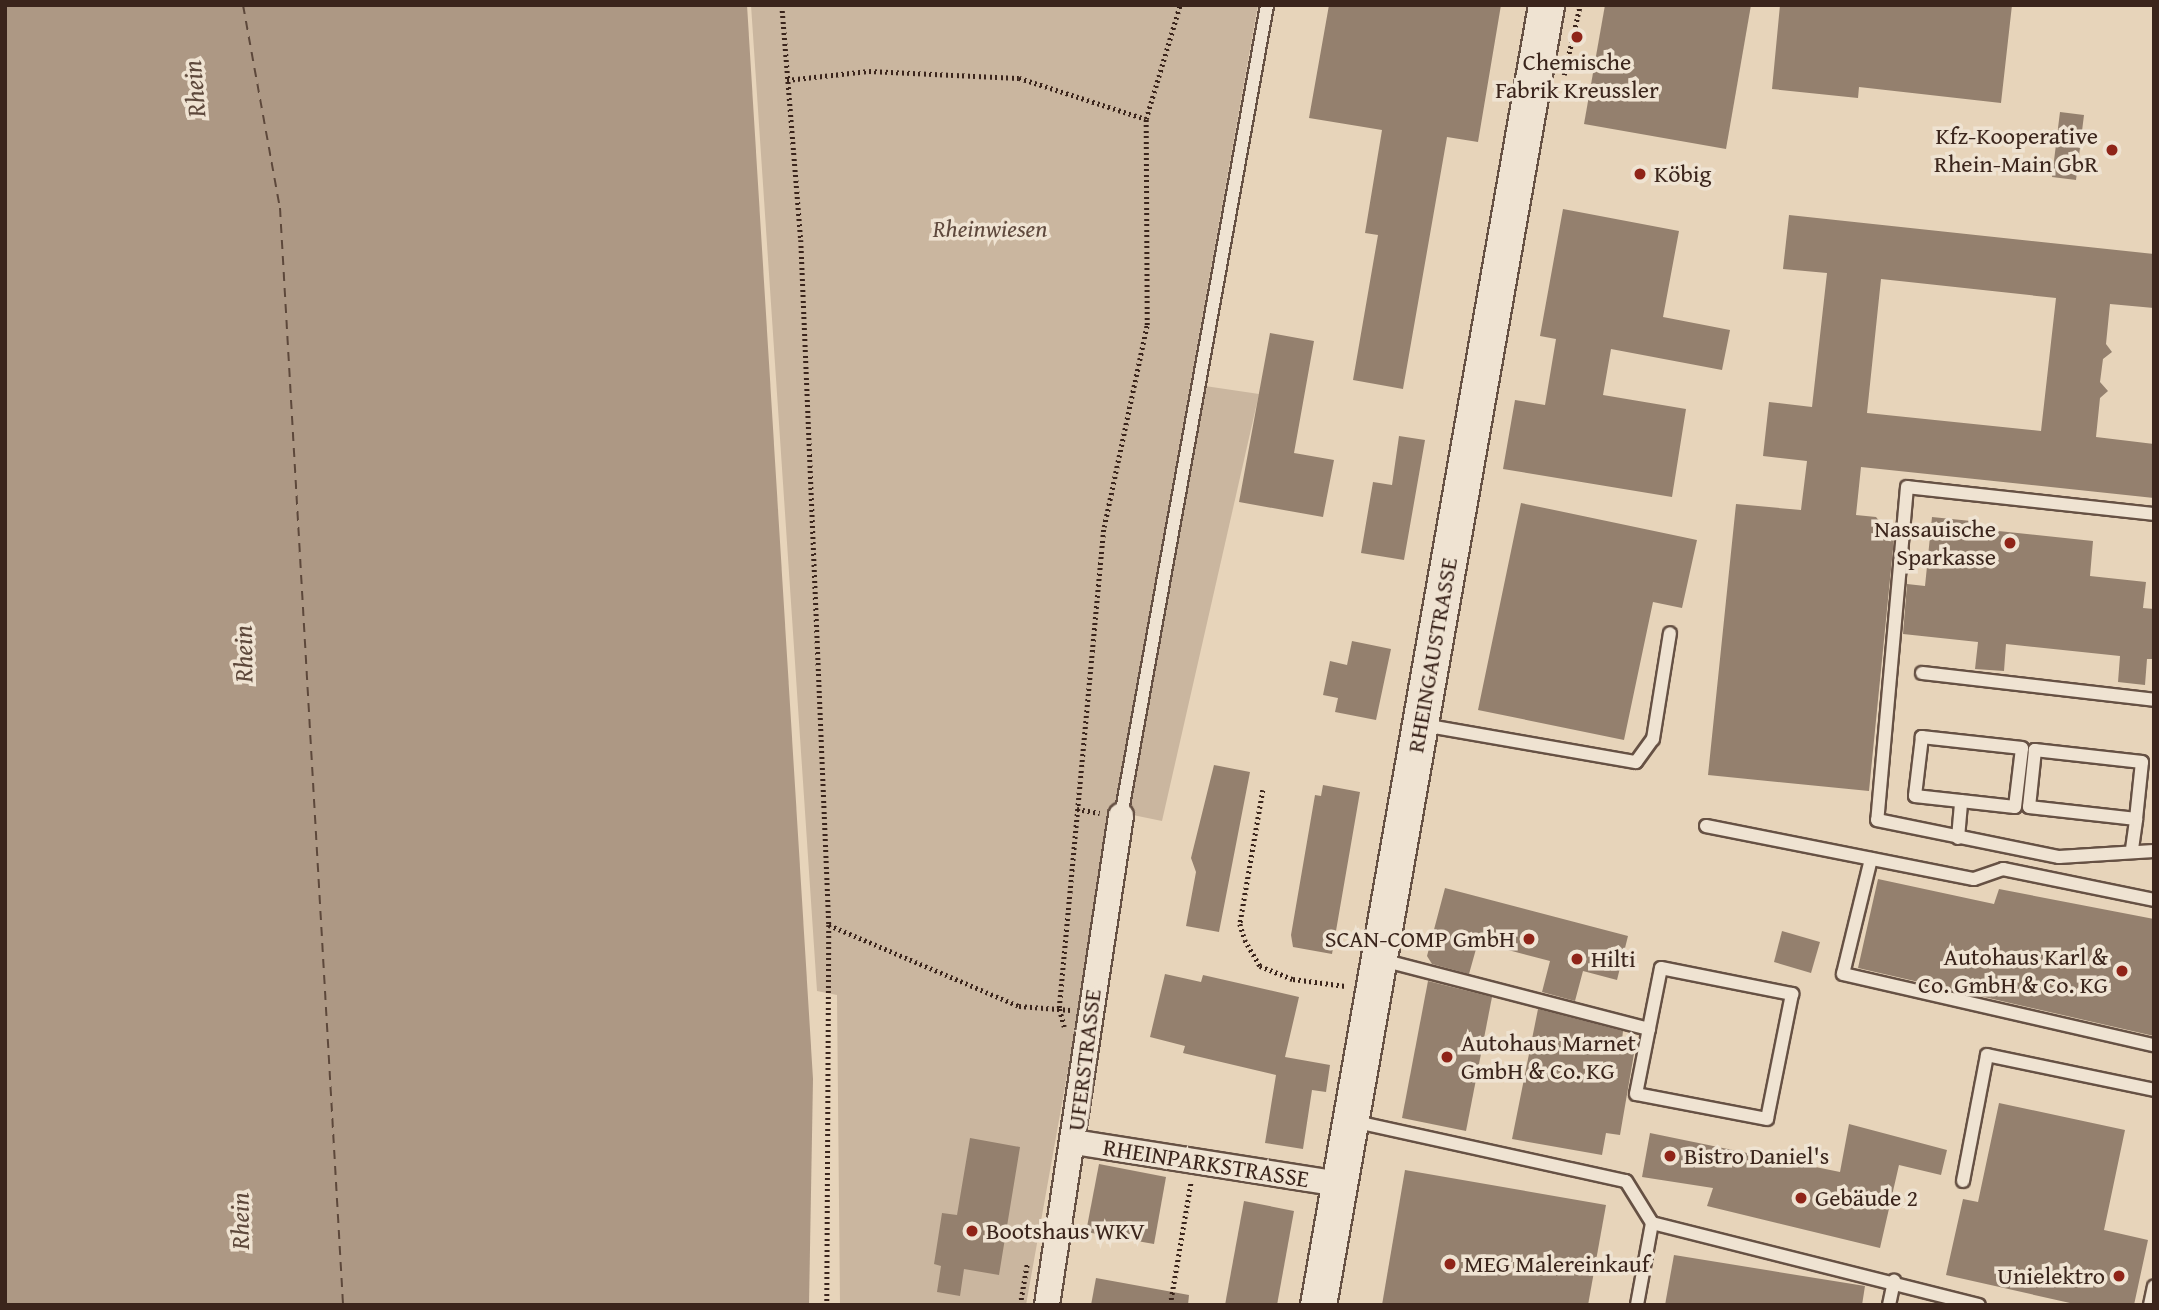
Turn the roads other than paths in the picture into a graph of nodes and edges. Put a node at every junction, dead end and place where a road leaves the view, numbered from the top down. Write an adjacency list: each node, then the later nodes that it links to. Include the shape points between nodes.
1 (1267, 5): 9 (lane)
2 (1546, 5): 7 (street, RHEINGAUSTRASSE)
3 (2154, 514): 12 (lane, via 1907,487 1877,820)
4 (1670, 634): 7 (lane, via 1653,739 1636,762)
5 (1923, 673): 6 (lane)
6 (2154, 700)
7 (1420, 725): 17 (street, RHEINGAUSTRASSE)
8 (1961, 801): 8 (lane, via 2015,807 2022,748 1922,737 1915,796); 12 (lane)
9 (1121, 816): 22 (street, UFERSTRASSE)
10 (2136, 820): 10 (lane, via 2142,762 2035,750 2029,807); 13 (lane)
11 (1706, 827): 15 (lane)
12 (1958, 838): 13 (lane, via 2059,857)
13 (2132, 849): 14 (lane)
14 (2154, 851)
15 (1871, 859): 16 (lane, via 1974,879 2003,869); 19 (lane, via 1843,974)
16 (2154, 900)
17 (1378, 960): 18 (lane); 21 (street, RHEINGAUSTRASSE)
18 (1649, 1029): 18 (lane, via 1661,968 1792,994 1767,1119 1636,1094)
19 (2154, 1045)
20 (2154, 1090): 23 (lane, via 1987,1055)
21 (1351, 1121): 24 (street, RHEINGAUSTRASSE); 25 (lane, via 1626,1181)
22 (1074, 1142): 24 (street, RHEINPARKSTRASSE); 28 (street, UFERSTRASSE)
23 (1963, 1181)
24 (1339, 1184): 29 (street, RHEINGAUSTRASSE)
25 (1651, 1223): 26 (lane); 30 (lane)
26 (1894, 1281): 31 (lane); 32 (lane)
27 (2154, 1286): 33 (lane)
28 (1047, 1305)
29 (1318, 1305)
30 (1637, 1305)
31 (1889, 1305)
32 (1979, 1305)
33 (2150, 1305)

